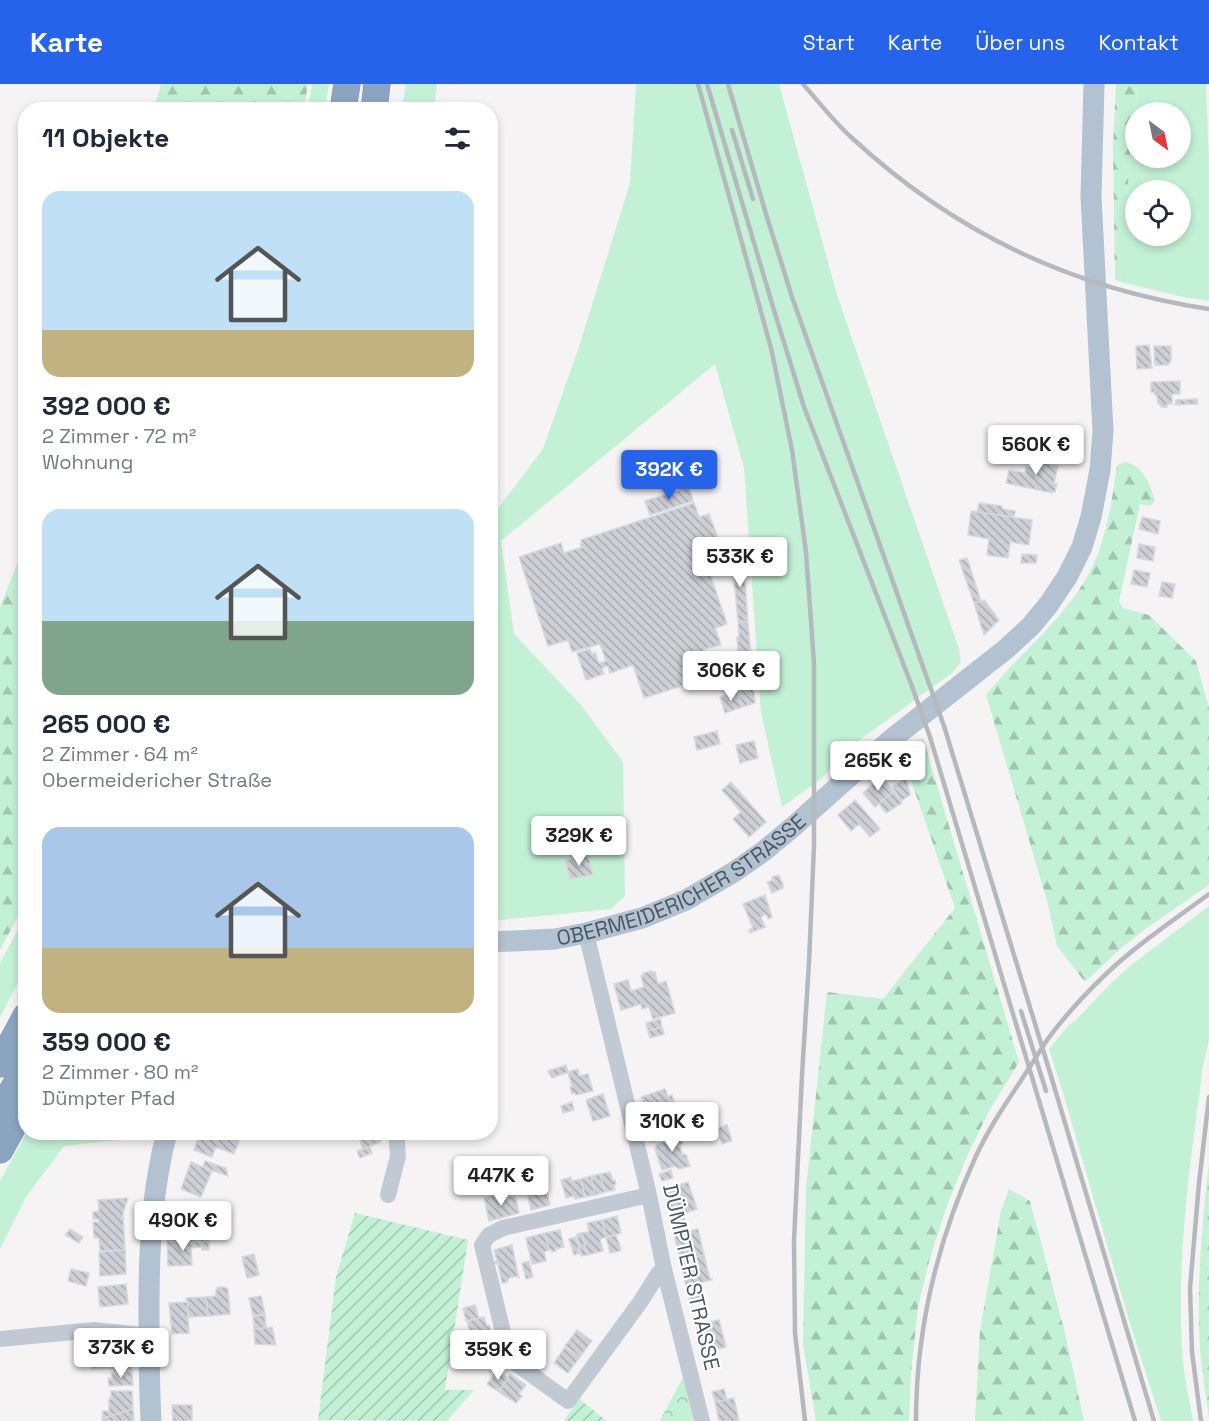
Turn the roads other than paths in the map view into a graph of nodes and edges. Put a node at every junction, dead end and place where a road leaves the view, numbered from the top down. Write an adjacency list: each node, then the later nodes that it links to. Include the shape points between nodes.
1 (347, 84): 5 (highway)
2 (377, 84): 6 (highway)
3 (392, 84): 7 (highway)
4 (1094, 84): 8 (main road, OBERMEIDERICHER STRASSE, via 1090,196 1103,431 1091,517 1067,577 1031,626 1006,649 888,742 764,851 686,900 642,918)
5 (344, 102)
6 (375, 102)
7 (389, 102)
8 (586, 933): 9 (main road, OBERMEIDERICHER STRASSE); 19 (street, DÜMPTER STRASSE)
9 (498, 942)
10 (18, 1031): 11 (highway)
11 (0, 1064)
12 (18, 1080): 13 (highway)
13 (0, 1113)
14 (18, 1117): 17 (highway)
15 (165, 1140): 21 (main road, via 153,1205)
16 (397, 1140): 18 (street, via 398,1156)
17 (0, 1150)
18 (388, 1195)
19 (648, 1196): 20 (street, DÜMPTER STRASSE); 20 (street, via 503,1228 489,1235 482,1245 508,1353 514,1362 568,1401)
20 (664, 1269): 24 (street, DÜMPTER STRASSE)
21 (149, 1336): 22 (street, via 94,1329); 23 (main road)
22 (0, 1339)
23 (151, 1421)
24 (702, 1421)

